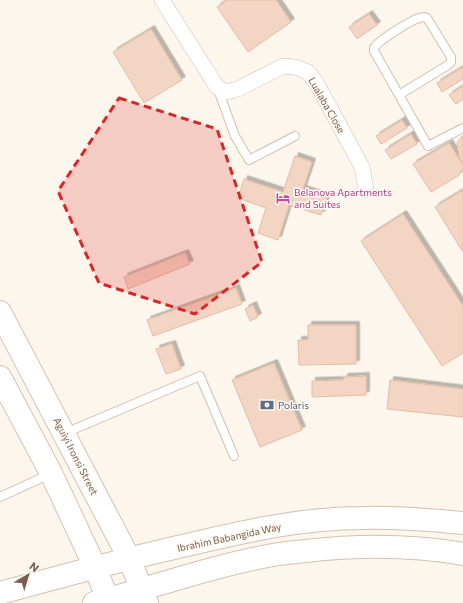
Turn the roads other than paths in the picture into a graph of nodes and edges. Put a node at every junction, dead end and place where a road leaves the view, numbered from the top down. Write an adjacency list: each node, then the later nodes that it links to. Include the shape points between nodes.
1 (162, 0): 2 (street)
2 (217, 86): 5 (lane, via 235,136 249,160); 6 (street, Lualaba Close, via 227,92 283,66 308,72 362,167)
3 (398, 94): 3 (lane, via 374,48 383,39 416,19 427,18 451,57 451,62); 4 (lane, via 428,146)
4 (463, 128)
5 (295, 136)
6 (366, 190)
7 (0, 312): 9 (main road, Aguiyi Ironsi Street)
8 (0, 377): 11 (main road)
9 (65, 433): 10 (lane, via 200,376); 15 (main road, Aguiyi Ironsi Street)
10 (234, 456)
11 (51, 473): 12 (lane); 16 (main road)
12 (0, 497)
13 (463, 523): 15 (main road, Ibrahim Babangida Way, via 362,518 311,521 250,530)
14 (463, 554): 18 (main road, via 367,547 274,554 212,569)
15 (129, 558): 16 (main road, Ibrahim Babangida Way); 18 (main road, Aguiyi Ironsi Street)
16 (95, 566): 17 (main road, Ibrahim Babangida Way); 19 (main road)
17 (0, 593)
18 (145, 596): 19 (main road)
19 (104, 602)

